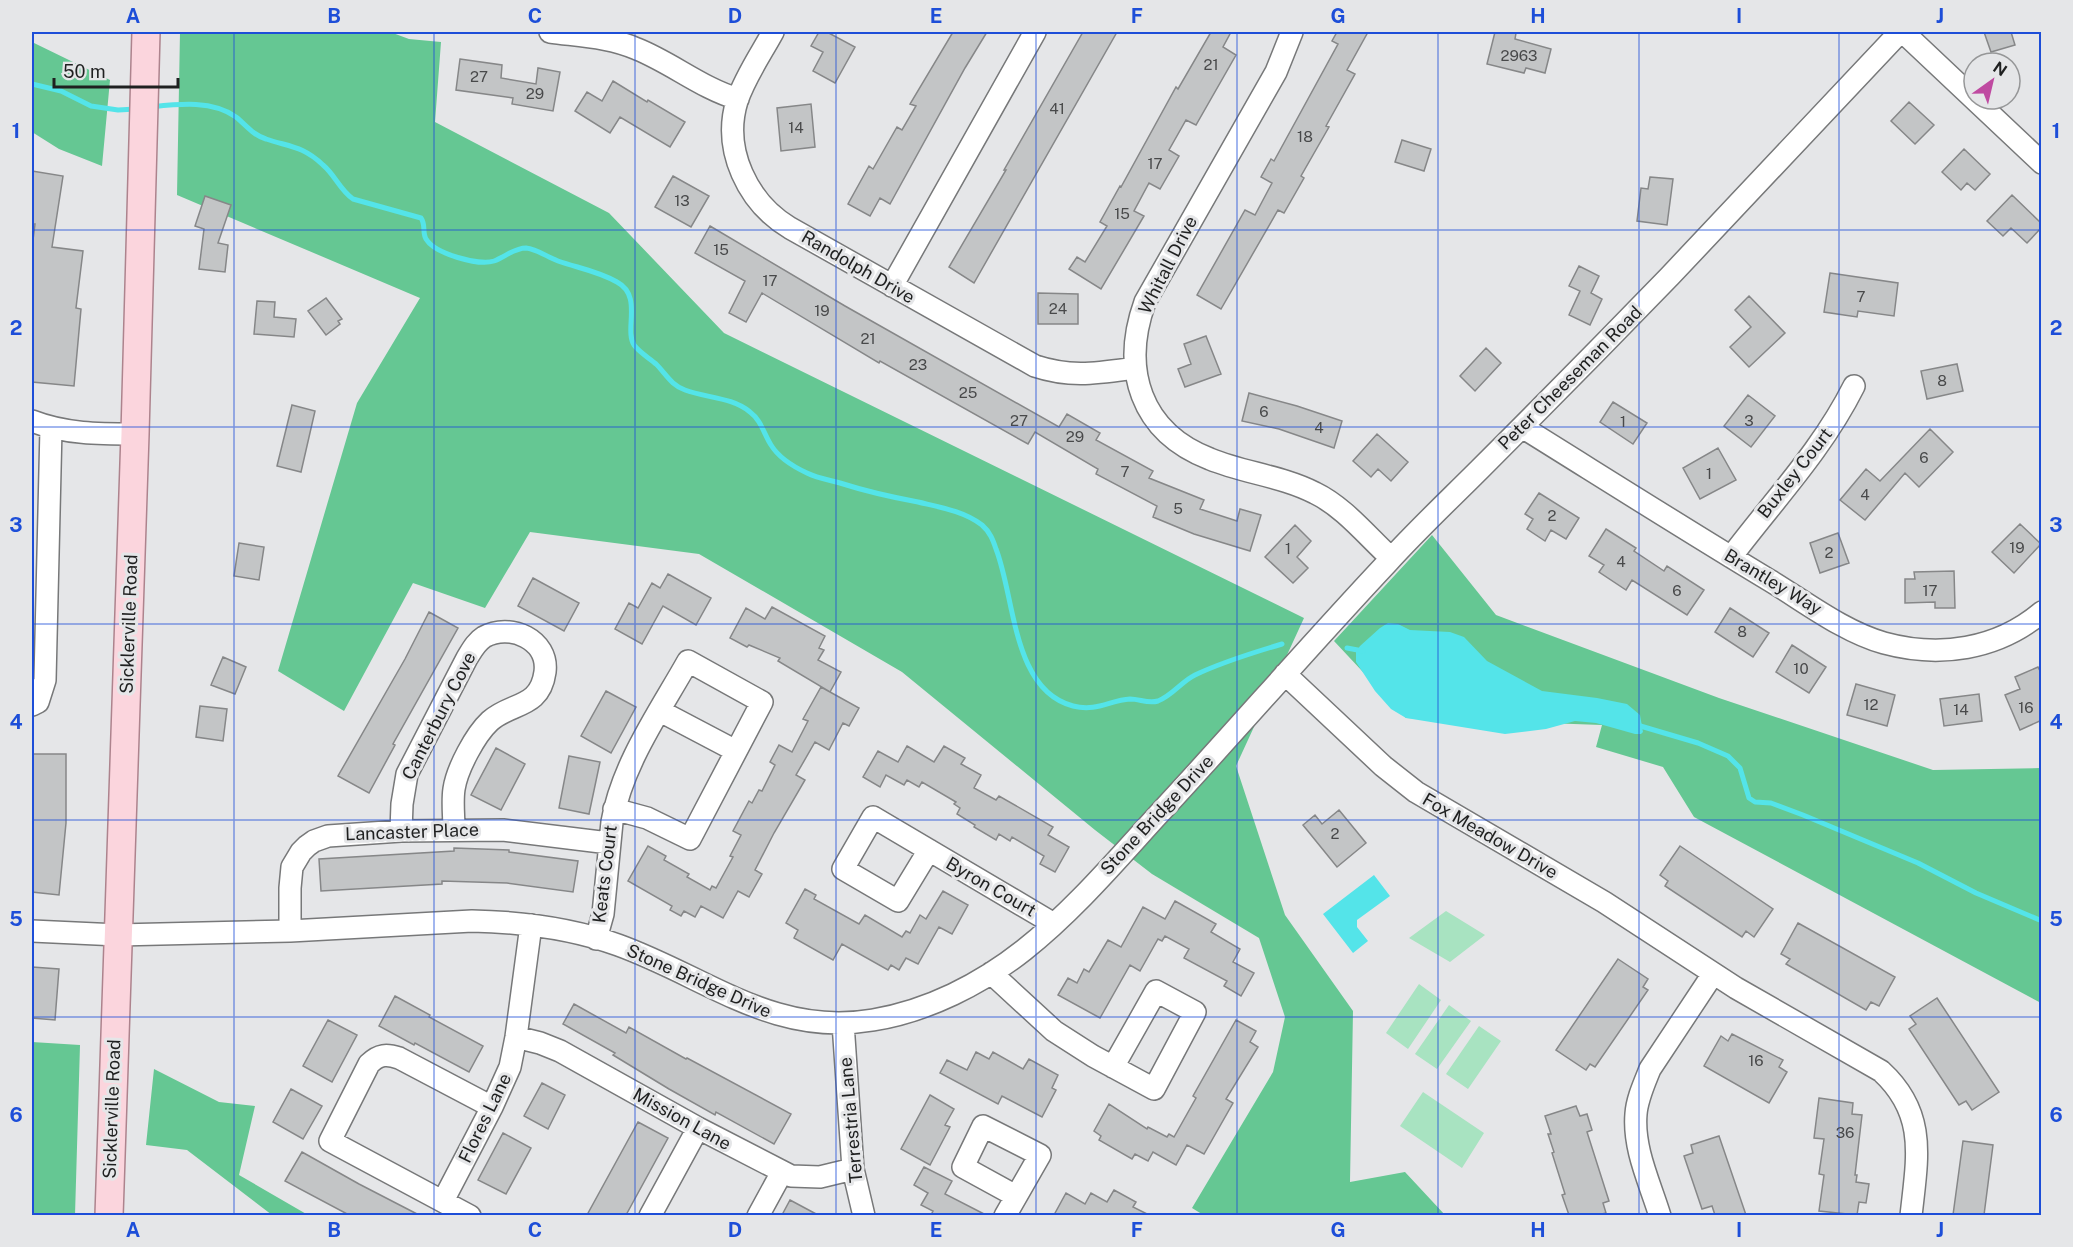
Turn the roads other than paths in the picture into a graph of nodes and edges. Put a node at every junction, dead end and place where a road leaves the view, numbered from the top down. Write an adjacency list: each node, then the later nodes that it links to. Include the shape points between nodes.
1 (146, 32): 14 (main road, Sicklerville Road)
2 (550, 32): 7 (street, via 625,44)
3 (773, 32): 7 (street, Randolph Drive)
4 (1035, 32): 9 (street)
5 (1292, 32): 10 (street, Whitall Drive, via 1276,72 1145,302 1137,329)
6 (1901, 32): 8 (street); 13 (street, Peter Cheeseman Road)
7 (738, 99): 9 (street, Randolph Drive, via 734,125 737,158 762,207 790,228)
8 (2042, 163)
9 (892, 286): 10 (street, Randolph Drive, via 1035,366 1079,375)
10 (1135, 368): 16 (street, Whitall Drive, via 1141,393 1153,414 1188,449 1221,464 1293,483 1324,497)
11 (1854, 386): 15 (street, Buxley Court, via 1822,441)
12 (41, 424): 14 (street, via 84,433); 19 (street, via 45,680 38,702)
13 (1522, 427): 15 (street, Brantley Way); 16 (street, Peter Cheeseman Road)
14 (135, 434): 32 (main road, Sicklerville Road)
15 (1731, 557): 17 (street, Brantley Way, via 1856,632 1908,648 1946,651 1978,646 2023,626)
16 (1390, 558): 18 (street, Peter Cheeseman Road)
17 (2042, 612)
18 (1285, 674): 21 (street, Peter Cheeseman Road); 35 (street, Fox Meadow Drive, via 1416,792 1604,902)
19 (32, 705)
20 (660, 711): 22 (street); 22 (street, Keats Court, via 688,661 762,702); 23 (street, Keats Court, via 628,769)
21 (1241, 725): 28 (street, Stone Bridge Drive)
22 (736, 751): 23 (street, Keats Court, via 690,838 647,818)
23 (614, 809): 26 (street, Keats Court)
24 (454, 830): 25 (street, Lancaster Place); 25 (street, Canterbury Cove, via 456,782 476,738 491,720 527,703 542,684 545,667 540,649 513,631 498,631 484,637 467,658 407,774); 26 (street, Lancaster Place, via 503,830)
25 (401, 831): 30 (street, Lancaster Place, via 328,836 307,846 292,867)
26 (609, 843): 33 (street, Keats Court, via 603,914)
27 (929, 850): 28 (street, Byron Court)
28 (1054, 924): 34 (street, Stone Bridge Drive)
29 (531, 925): 30 (street, Stone Bridge Drive, via 472,921); 33 (street, Stone Bridge Drive); 37 (street, Flores Lane)
30 (290, 931): 32 (street, Stone Bridge Drive)
31 (32, 932): 32 (street, Stone Bridge Drive)
32 (118, 934): 45 (main road, Sicklerville Road)
33 (596, 939): 36 (street, Stone Bridge Drive, via 653,960 765,1011 796,1020)
34 (991, 973): 36 (street, Stone Bridge Drive, via 951,995 904,1012); 38 (street, via 1054,1031)
35 (1713, 974): 51 (street, via 1659,1053 1637,1106 1639,1150); 52 (street, Fox Meadow Drive, via 1869,1062 1892,1080 1907,1104 1917,1132)
36 (843, 1023): 41 (street, Terrestria Lane)
37 (516, 1037): 39 (street, Flores Lane, via 506,1080); 40 (street, Mission Lane, via 560,1051)
38 (1113, 1067): 38 (street, via 1154,1089 1196,1012 1156,991)
39 (492, 1107): 44 (street, Flores Lane); 44 (street, via 399,1058 380,1056 369,1064 330,1141)
40 (698, 1128): 42 (street, Mission Lane); 47 (street)
41 (853, 1169): 42 (street, Mission Lane, via 809,1178); 49 (street, Terrestria Lane)
42 (782, 1172): 48 (street)
43 (1016, 1196): 50 (street)
44 (443, 1201): 46 (street)
45 (109, 1215)
46 (470, 1215)
47 (650, 1215)
48 (758, 1215)
49 (864, 1215)
50 (1005, 1215)
51 (1660, 1215)
52 (1911, 1215)

